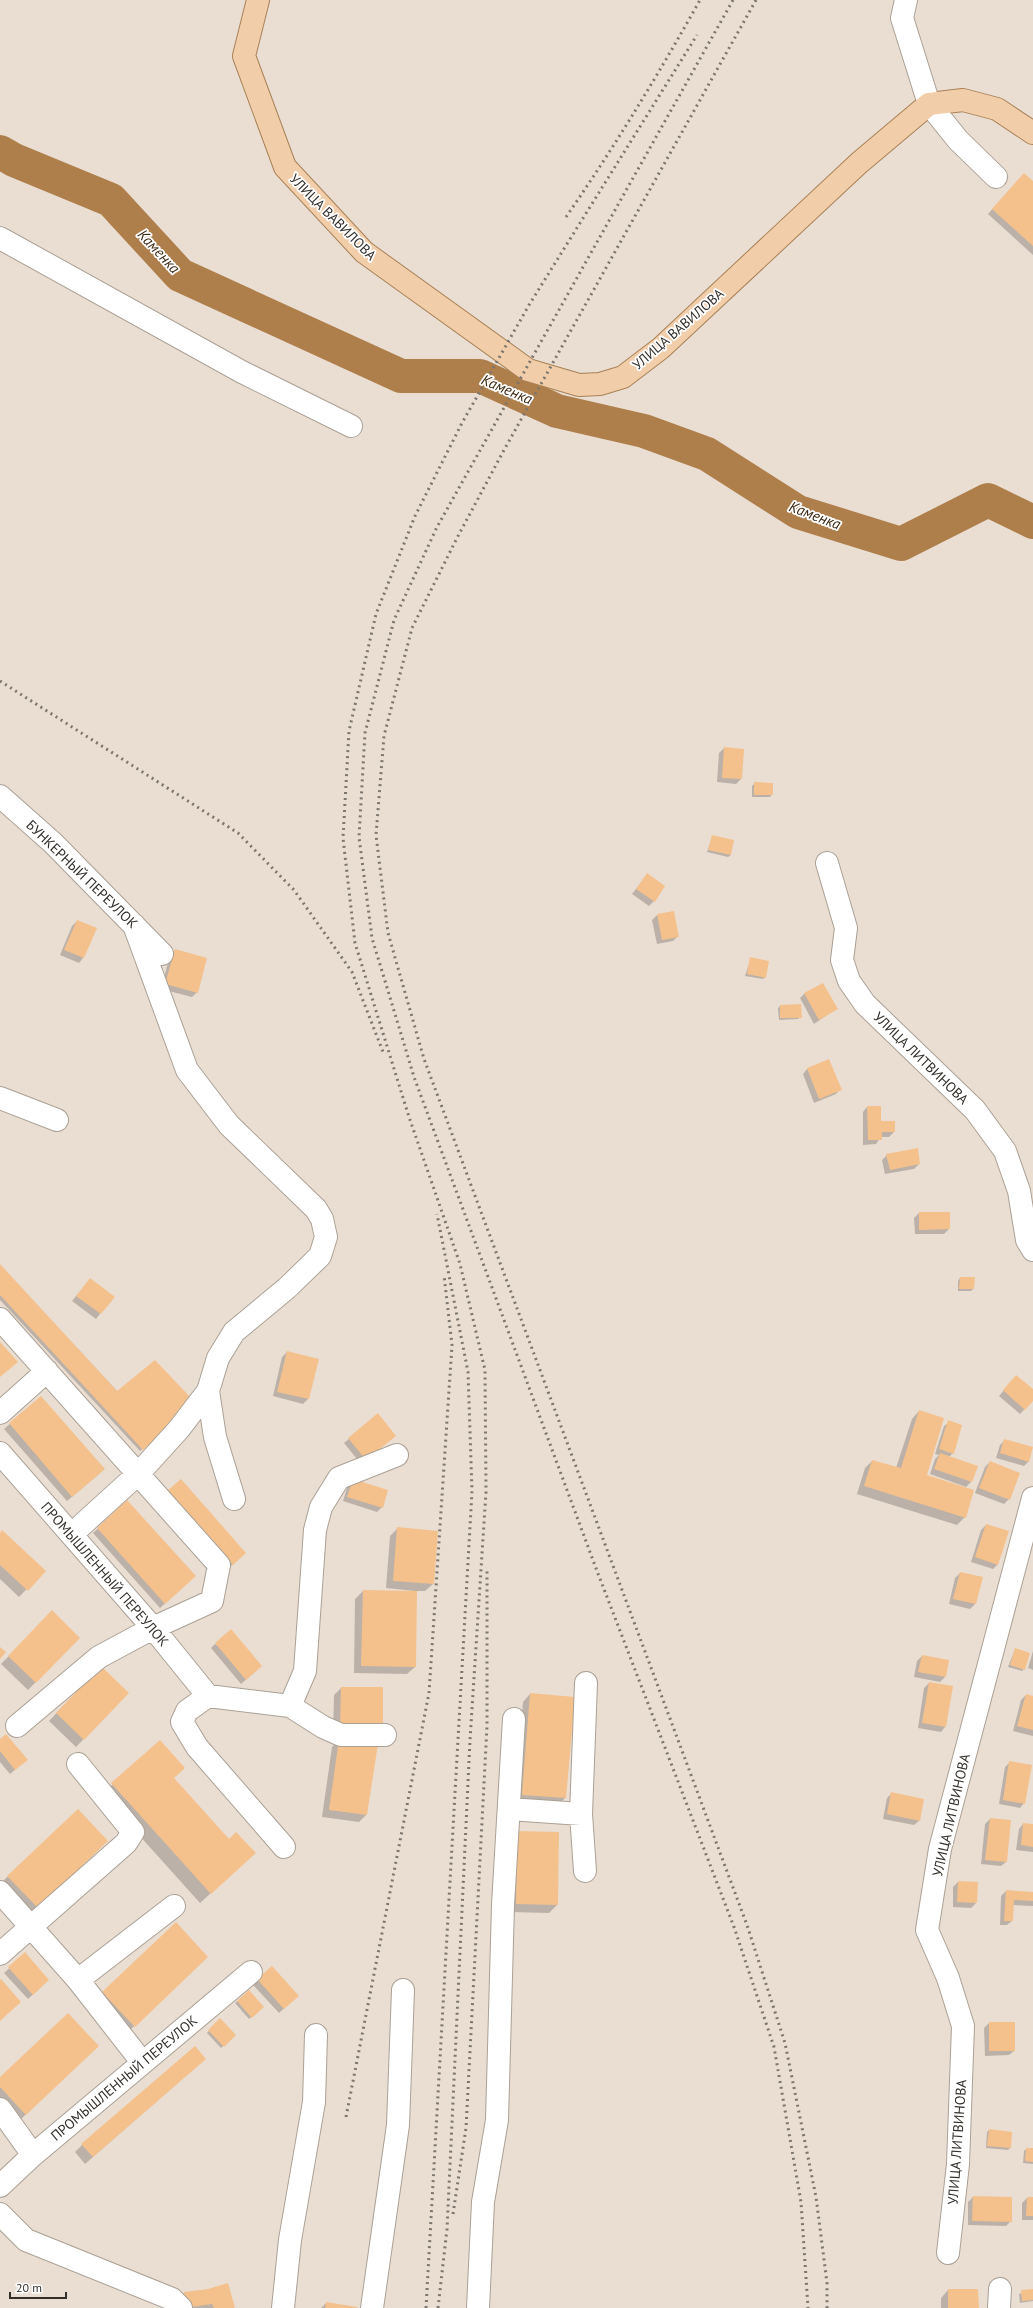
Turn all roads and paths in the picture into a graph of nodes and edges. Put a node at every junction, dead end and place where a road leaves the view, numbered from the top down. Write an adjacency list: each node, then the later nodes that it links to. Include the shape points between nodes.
1 (258, 0): 3 (main road, УЛИЦА ВАВИЛОВА, via 244,56 285,167 364,252 528,370 580,385 600,384 623,377 661,348 859,163)
2 (906, 0): 3 (street, via 902,18)
3 (929, 104): 4 (main road, via 963,100 997,109); 5 (street, via 958,140)
4 (1033, 133)
5 (996, 176)
6 (0, 238): 7 (street, via 242,372)
7 (351, 426)
8 (0, 796): 10 (street, БУНКЕРНЫЙ ПЕРЕУЛОК, via 53,843)
9 (827, 863): 14 (street, УЛИЦА ЛИТВИНОВА, via 846,928 842,960 849,981 864,1004 975,1110 1005,1151 1019,1191 1027,1240)
10 (134, 925): 11 (street, БУНКЕРНЫЙ ПЕРЕУЛОК); 17 (street, via 187,1070 229,1125 316,1209 322,1218 326,1237 320,1256 287,1288 234,1332 218,1358)
11 (162, 954)
12 (0, 1098): 13 (street)
13 (57, 1120)
14 (1033, 1250)
15 (0, 1319): 16 (street)
16 (47, 1371): 18 (street); 21 (street)
17 (208, 1391): 21 (street); 23 (street, via 215,1437)
18 (0, 1413)
19 (0, 1453): 24 (street, ПРОМЫШЛЕННЫЙ ПЕРЕУЛОК)
20 (397, 1455): 28 (street, via 339,1478 320,1507 315,1530 305,1671)
21 (139, 1474): 24 (street); 25 (street, via 218,1565 212,1601)
22 (1033, 1498): 50 (street, УЛИЦА ЛИТВИНОВА, via 940,1849 927,1930 948,1978 963,2026 958,2164)
23 (234, 1500)
24 (72, 1534): 25 (street, ПРОМЫШЛЕННЫЙ ПЕРЕУЛОК)
25 (153, 1628): 27 (street, ПРОМЫШЛЕННЫЙ ПЕРЕУЛОК); 30 (street, via 98,1657)
26 (586, 1683): 34 (street)
27 (208, 1696): 28 (street); 35 (street, via 187,1711 182,1722 197,1746)
28 (290, 1706): 31 (street, via 340,1735)
29 (514, 1719): 33 (street)
30 (17, 1726)
31 (385, 1735)
32 (78, 1764): 39 (street, via 133,1832 126,1843)
33 (509, 1810): 34 (street); 54 (street, via 503,1913 497,2120 483,2202)
34 (581, 1814): 36 (street)
35 (284, 1848)
36 (585, 1871)
37 (0, 1892): 39 (street)
38 (174, 1906): 42 (street)
39 (30, 1927): 40 (street); 42 (street)
40 (0, 1954)
41 (251, 1972): 45 (street, ПРОМЫШЛЕННЫЙ ПЕРЕУЛОК)
42 (78, 1980): 45 (street)
43 (403, 1990): 53 (street, via 398,2125)
44 (316, 2035): 52 (street, via 314,2102 290,2240)
45 (142, 2062): 47 (street, ПРОМЫШЛЕННЫЙ ПЕРЕУЛОК)
46 (0, 2109): 47 (street)
47 (33, 2155): 48 (street, ПРОМЫШЛЕННЫЙ ПЕРЕУЛОК)
48 (0, 2186)
49 (0, 2214): 51 (street, via 26,2240 172,2299)
50 (948, 2253)
51 (181, 2308)
52 (283, 2308)
53 (372, 2308)
54 (478, 2308)

